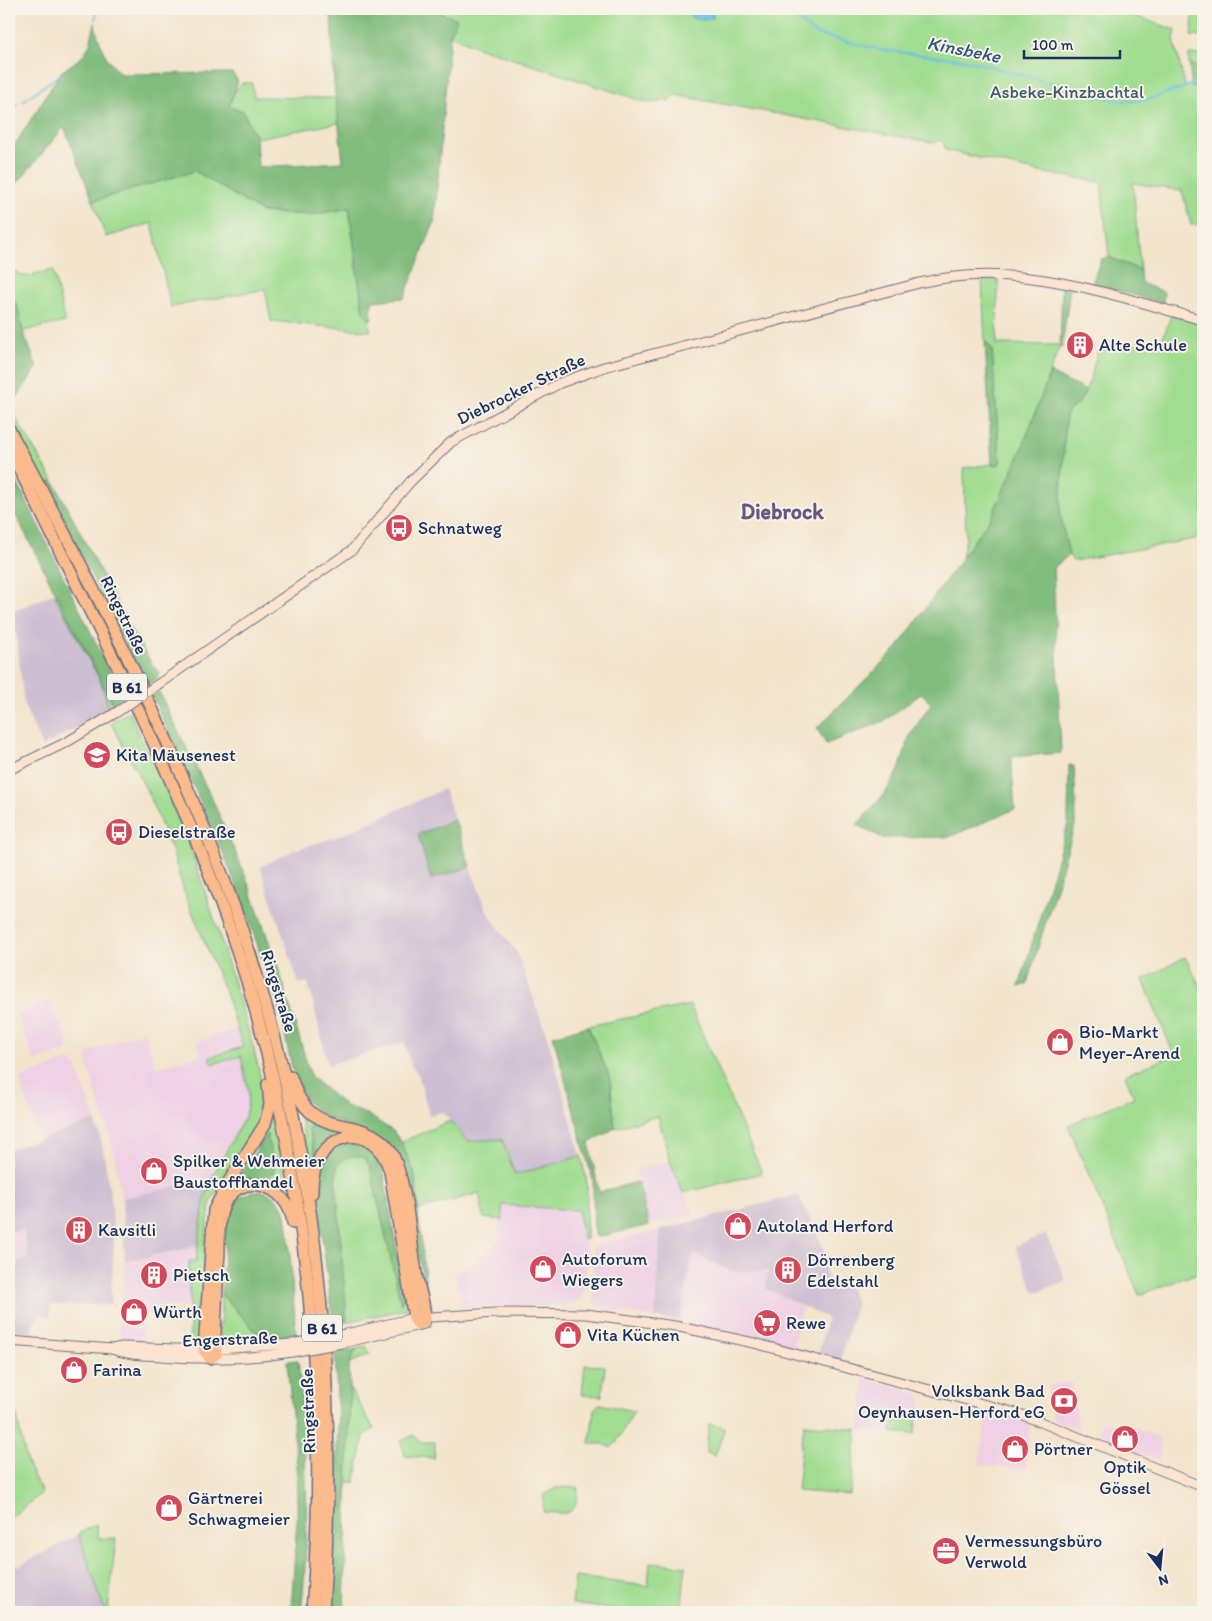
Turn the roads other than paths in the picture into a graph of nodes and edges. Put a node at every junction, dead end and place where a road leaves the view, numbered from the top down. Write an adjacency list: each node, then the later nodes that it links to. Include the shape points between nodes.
1 (1203, 320): 4 (main road, Diebrocker Straße, bridge, via 1055,280 954,276 587,372 536,395 451,442 410,482 352,550 117,712 67,742)
2 (9, 429): 6 (highway, Ringstraße / B 61, via 124,654 184,783 240,926)
3 (9, 450): 5 (highway, Ringstraße / B 61, via 107,645 173,787 229,928)
4 (9, 770)
5 (261, 1031): 8 (highway, Ringstraße / B 61, via 288,1148); 11 (highway, via 260,1049 270,1095 268,1115 214,1210)
6 (274, 1036): 7 (highway, Ringstraße / B 61, via 296,1133); 9 (highway, via 282,1048 293,1085 307,1110 334,1125 374,1136 393,1155 401,1178)
7 (310, 1216): 9 (highway, via 314,1208 312,1175 321,1152 337,1140 346,1138 358,1138 376,1146 390,1172); 14 (highway, Ringstraße / B 61, via 326,1395 327,1507)
8 (307, 1286): 11 (highway, via 299,1273 292,1218 284,1199 277,1192 260,1185 237,1190 226,1203 220,1223 215,1333); 13 (highway, Ringstraße / B 61, via 316,1440)
9 (420, 1320): 11 (main road, Engerstraße, bridge, via 292,1348); 12 (main road, Engerstraße, via 506,1313 586,1314 710,1332 1023,1415)
10 (9, 1341): 11 (main road, Engerstraße, via 112,1349 152,1356)
11 (210, 1353)
12 (1203, 1488)
13 (312, 1612)
14 (323, 1612)

